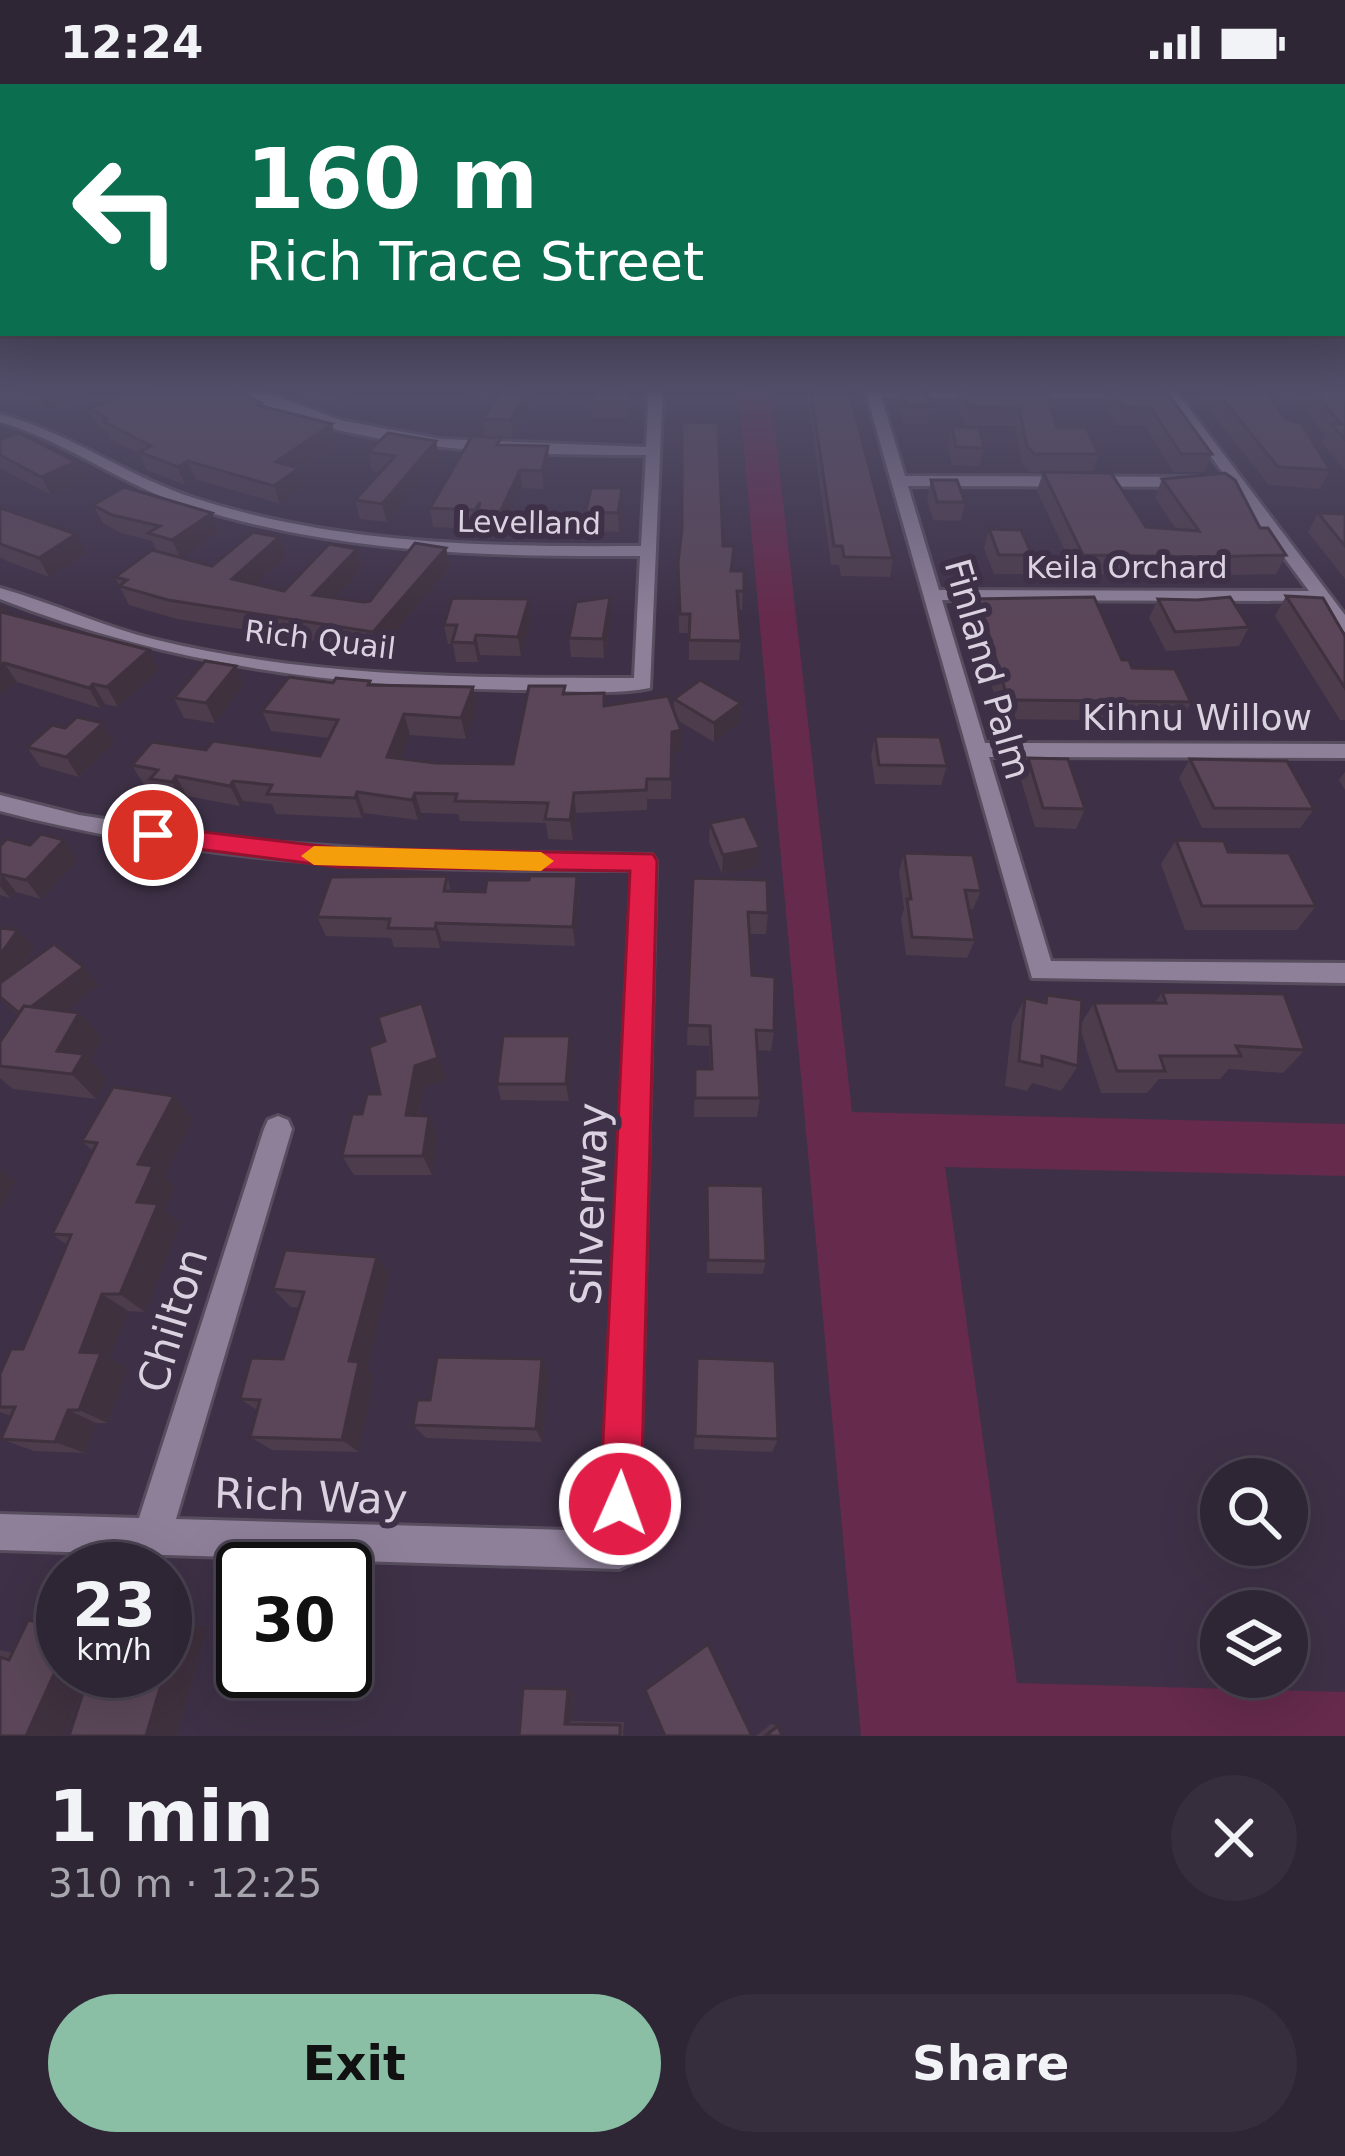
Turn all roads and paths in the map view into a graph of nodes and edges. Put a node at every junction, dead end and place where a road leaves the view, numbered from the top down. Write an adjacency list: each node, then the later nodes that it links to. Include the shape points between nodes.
1 (110, 463): 7 (street, Levelland, via 182,499 278,526 411,546)
2 (653, 463): 7 (street)
3 (893, 463): 5 (street, Finland Palm)
4 (1223, 463): 6 (street)
5 (898, 481): 6 (street); 9 (street, Finland Palm)
6 (1237, 482): 10 (street)
7 (649, 551): 8 (street, Rich Quail, via 643,684 443,683 297,670 142,642)
8 (0, 593)
9 (932, 595): 10 (street, Keila Orchard); 12 (street, Finland Palm)
10 (1322, 596): 11 (street)
11 (1345, 627)
12 (978, 750): 13 (street, Kihnu Willow); 15 (street, Finland Palm, via 1041,971)
13 (1345, 751)
14 (0, 803): 19 (street, Silverway, via 115,830 283,853 644,861)
15 (1345, 973)
16 (278, 1130): 18 (street, Chilton)
17 (0, 1532): 18 (street, Rich Way)
18 (152, 1536): 19 (street, Rich Way)
19 (619, 1550)

